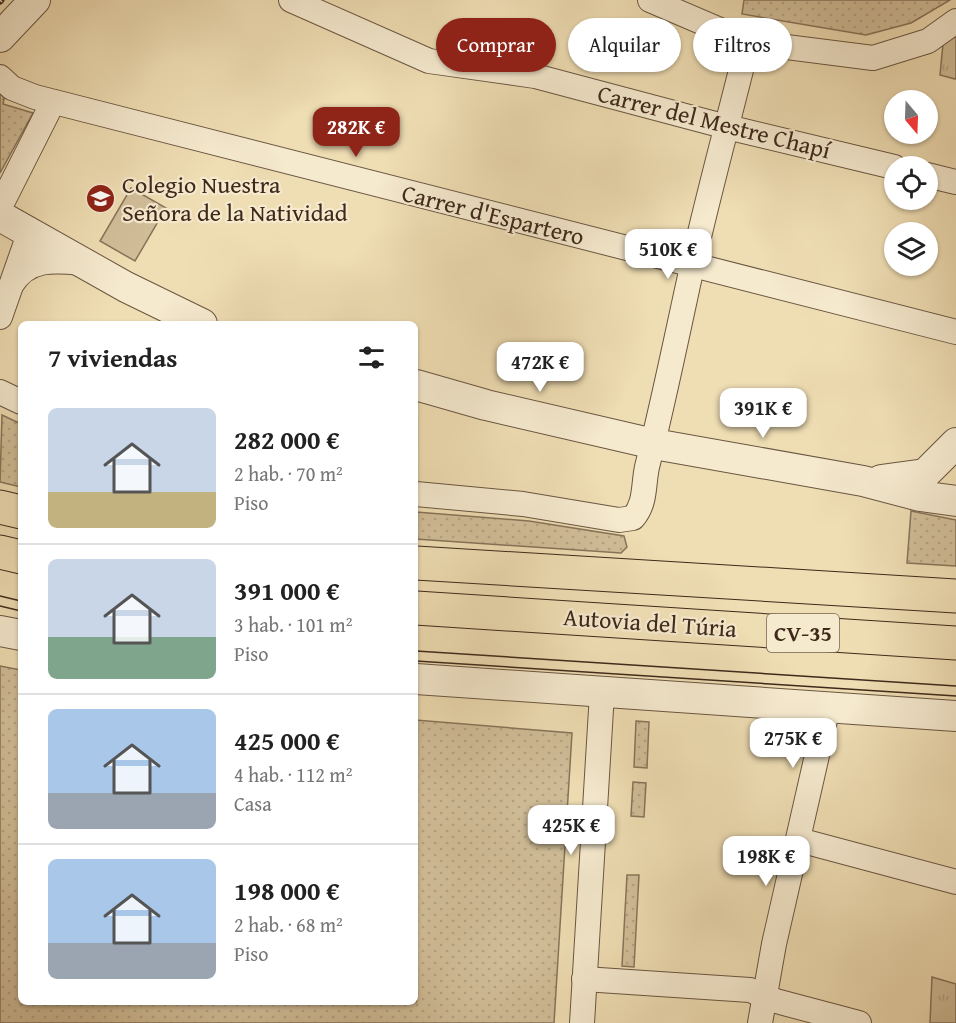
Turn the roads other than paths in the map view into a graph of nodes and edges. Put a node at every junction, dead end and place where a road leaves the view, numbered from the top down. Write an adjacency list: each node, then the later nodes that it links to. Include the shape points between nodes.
1 (35, 0): 6 (street)
2 (291, 0): 11 (street, Carrer del Mestre Chapí, via 429,61 535,76)
3 (650, 0): 4 (street)
4 (693, 18)
5 (956, 21): 7 (street, via 928,41 873,58)
6 (1, 37)
7 (792, 48)
8 (741, 72): 11 (street)
9 (0, 77): 10 (street, Carrer d'Espartero, via 22,94)
10 (53, 102): 15 (street); 19 (street, Carrer d'Espartero)
11 (727, 127): 12 (street, Carrer del Mestre Chapí); 19 (street)
12 (884, 165)
13 (938, 178): 14 (street)
14 (956, 182)
15 (0, 207)
16 (0, 216): 17 (street)
17 (29, 234): 18 (street); 20 (street)
18 (81, 263): 20 (street, via 33,264); 22 (street)
19 (693, 266): 23 (street, Carrer d'Espartero); 28 (street)
20 (9, 288): 21 (street)
21 (0, 315)
22 (196, 321)
23 (956, 332)
24 (418, 386): 28 (street)
25 (0, 392): 26 (street)
26 (18, 401)
27 (956, 443): 30 (street, via 925,474)
28 (654, 444): 30 (street); 31 (street, via 642,504 633,518 618,520 523,504)
29 (956, 475): 30 (street, via 921,483)
30 (863, 481): 32 (street)
31 (418, 494)
32 (956, 501)
33 (0, 507): 34 (highway)
34 (18, 511)
35 (0, 552): 36 (highway)
36 (18, 556)
37 (418, 563): 38 (highway, Autovia del Túria / CV-35)
38 (947, 591)
39 (418, 608): 42 (highway, Autovia del Túria / CV-35)
40 (0, 631): 41 (street)
41 (18, 634)
42 (956, 643)
43 (418, 679): 44 (street)
44 (602, 693): 45 (street); 49 (street)
45 (828, 707): 46 (street); 47 (street)
46 (956, 716)
47 (799, 840): 48 (street); 50 (street)
48 (956, 882)
49 (584, 979): 50 (street, via 739,989); 51 (street)
50 (763, 996): 52 (street); 53 (street)
51 (582, 1023)
52 (760, 1023)
53 (859, 1023)

